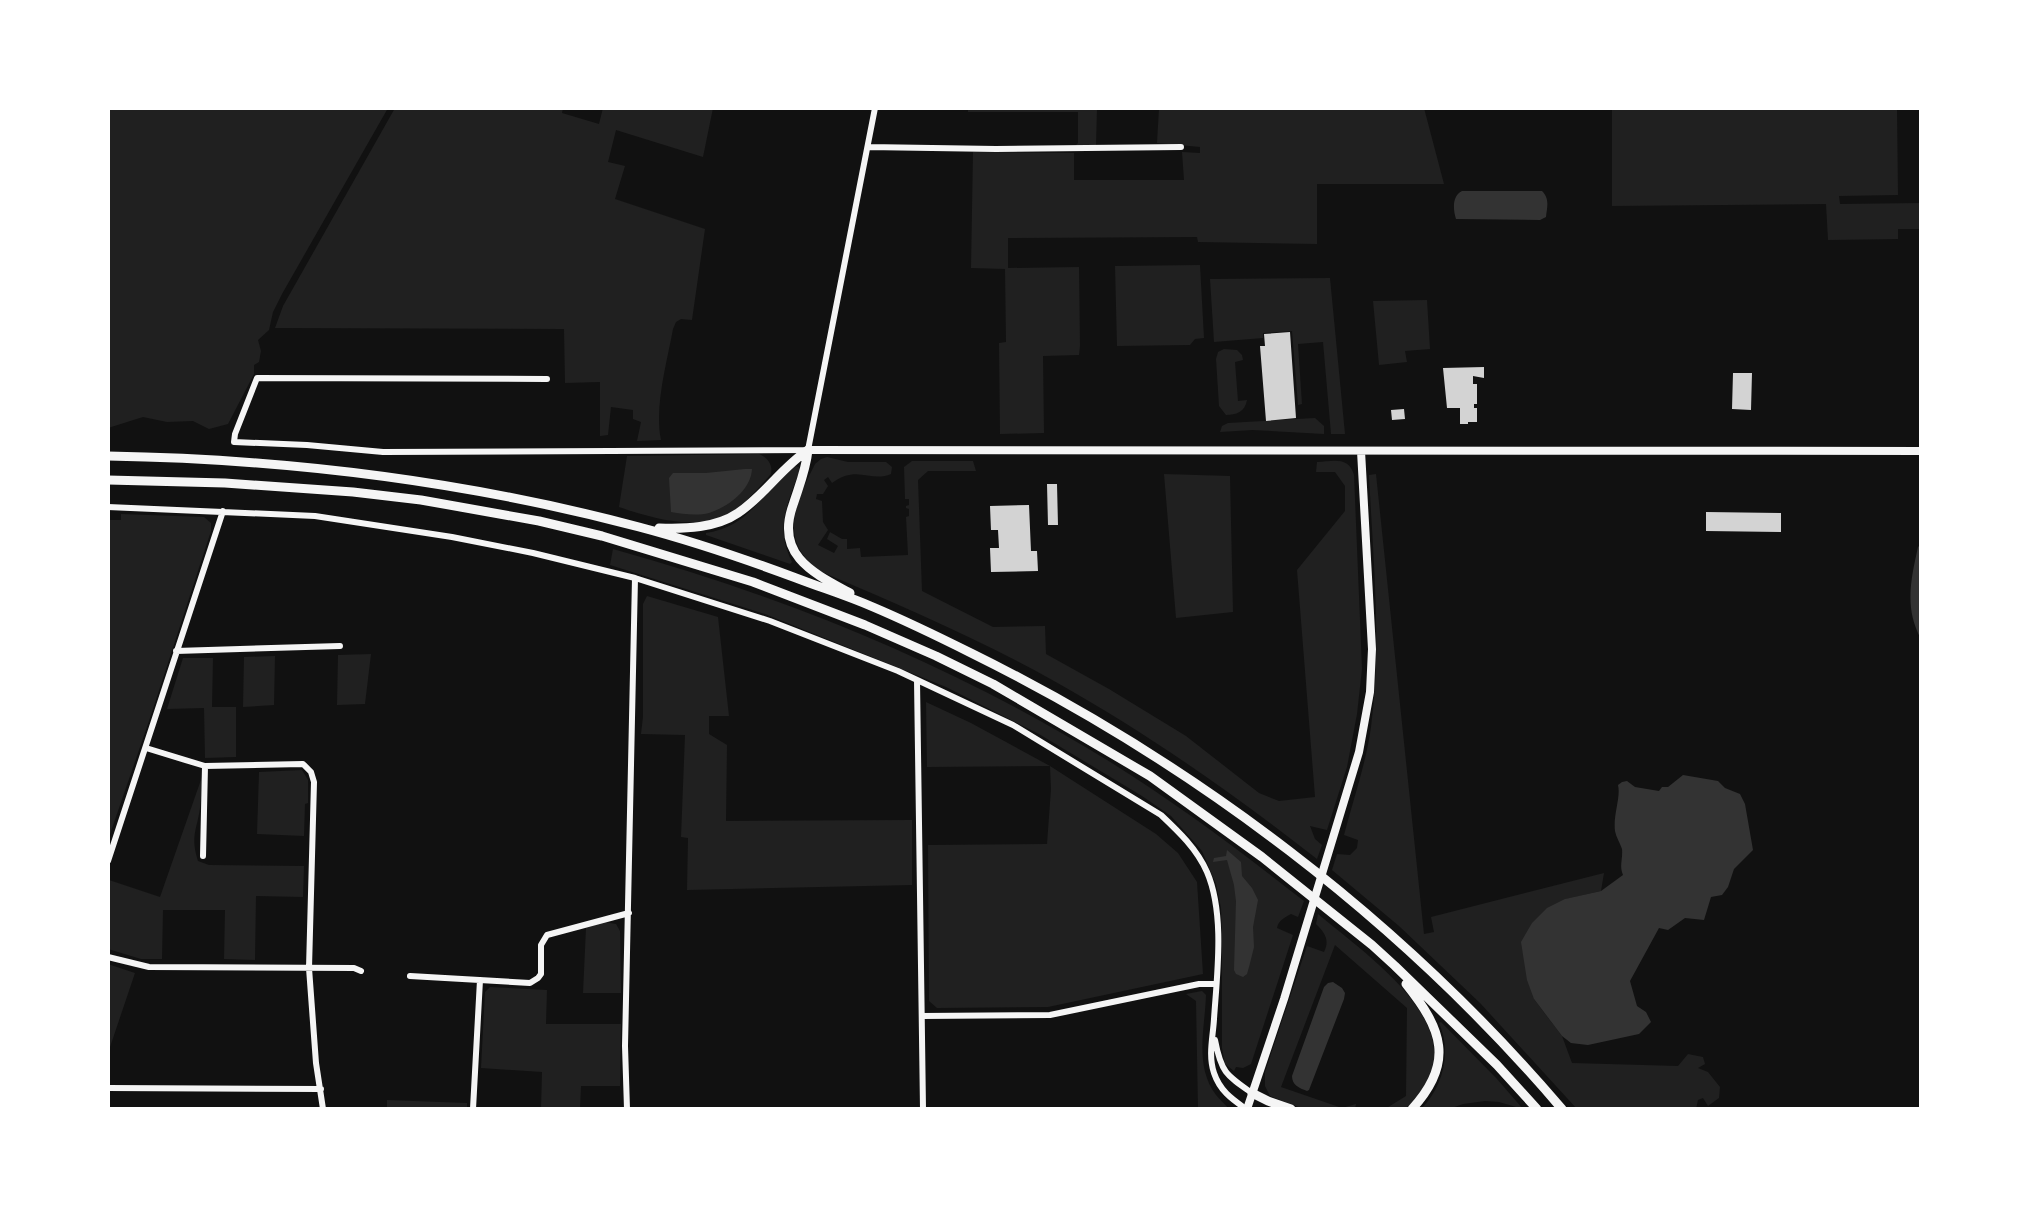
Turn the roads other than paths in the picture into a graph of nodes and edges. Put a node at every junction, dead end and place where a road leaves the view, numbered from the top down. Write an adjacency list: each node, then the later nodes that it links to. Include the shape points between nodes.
1 (875, 108): 2 (street)
2 (868, 147): 3 (street); 5 (street)
3 (1181, 147)
4 (547, 379): 5 (street, via 257,378 234,442 383,452)
5 (808, 450): 6 (street); 12 (main road, via 736,515 690,528); 14 (main road, via 788,521 792,546 812,572)
6 (1361, 451): 7 (street); 34 (street, via 1370,692 1359,752)
7 (1921, 451)
8 (108, 456): 12 (main road, via 231,461 414,479)
9 (108, 480): 23 (main road, via 225,483 421,500 602,536 753,582 936,656 1050,716 1185,800)
10 (108, 507): 11 (street)
11 (223, 511): 13 (street, via 315,516 452,537); 16 (street)
12 (644, 528): 14 (main road)
13 (635, 578): 17 (street, via 770,621); 22 (street)
14 (873, 607): 43 (main road, via 1049,694 1182,774 1312,869 1425,965)
15 (340, 646): 16 (street)
16 (176, 651): 18 (street)
17 (917, 680): 29 (street, via 1013,725 1161,815 1181,833 1211,885); 30 (street)
18 (146, 748): 19 (street); 21 (street)
19 (205, 766): 20 (street); 25 (street, via 303,764 311,772)
20 (203, 856)
21 (108, 861)
22 (629, 913): 28 (street, via 547,935 541,945 541,974 530,983); 37 (street)
23 (1372, 945): 41 (main road, via 1419,1000 1435,1028 1435,1077); 42 (main road)
24 (108, 957): 25 (street, via 149,967)
25 (309, 968): 26 (street); 33 (street)
26 (361, 971)
27 (410, 976): 28 (street)
28 (480, 980): 36 (street)
29 (1216, 984): 30 (street, via 1050,1015); 31 (street)
30 (922, 1016): 38 (street)
31 (1214, 1032): 34 (street, via 1221,1066); 39 (street, via 1210,1057 1216,1079 1227,1096)
32 (108, 1088): 33 (street)
33 (321, 1089): 35 (street)
34 (1252, 1093): 39 (street); 40 (main road)
35 (323, 1109)
36 (473, 1109)
37 (627, 1109)
38 (923, 1109)
39 (1247, 1109)
40 (1291, 1109)
41 (1412, 1109)
42 (1537, 1109)
43 (1562, 1109)

